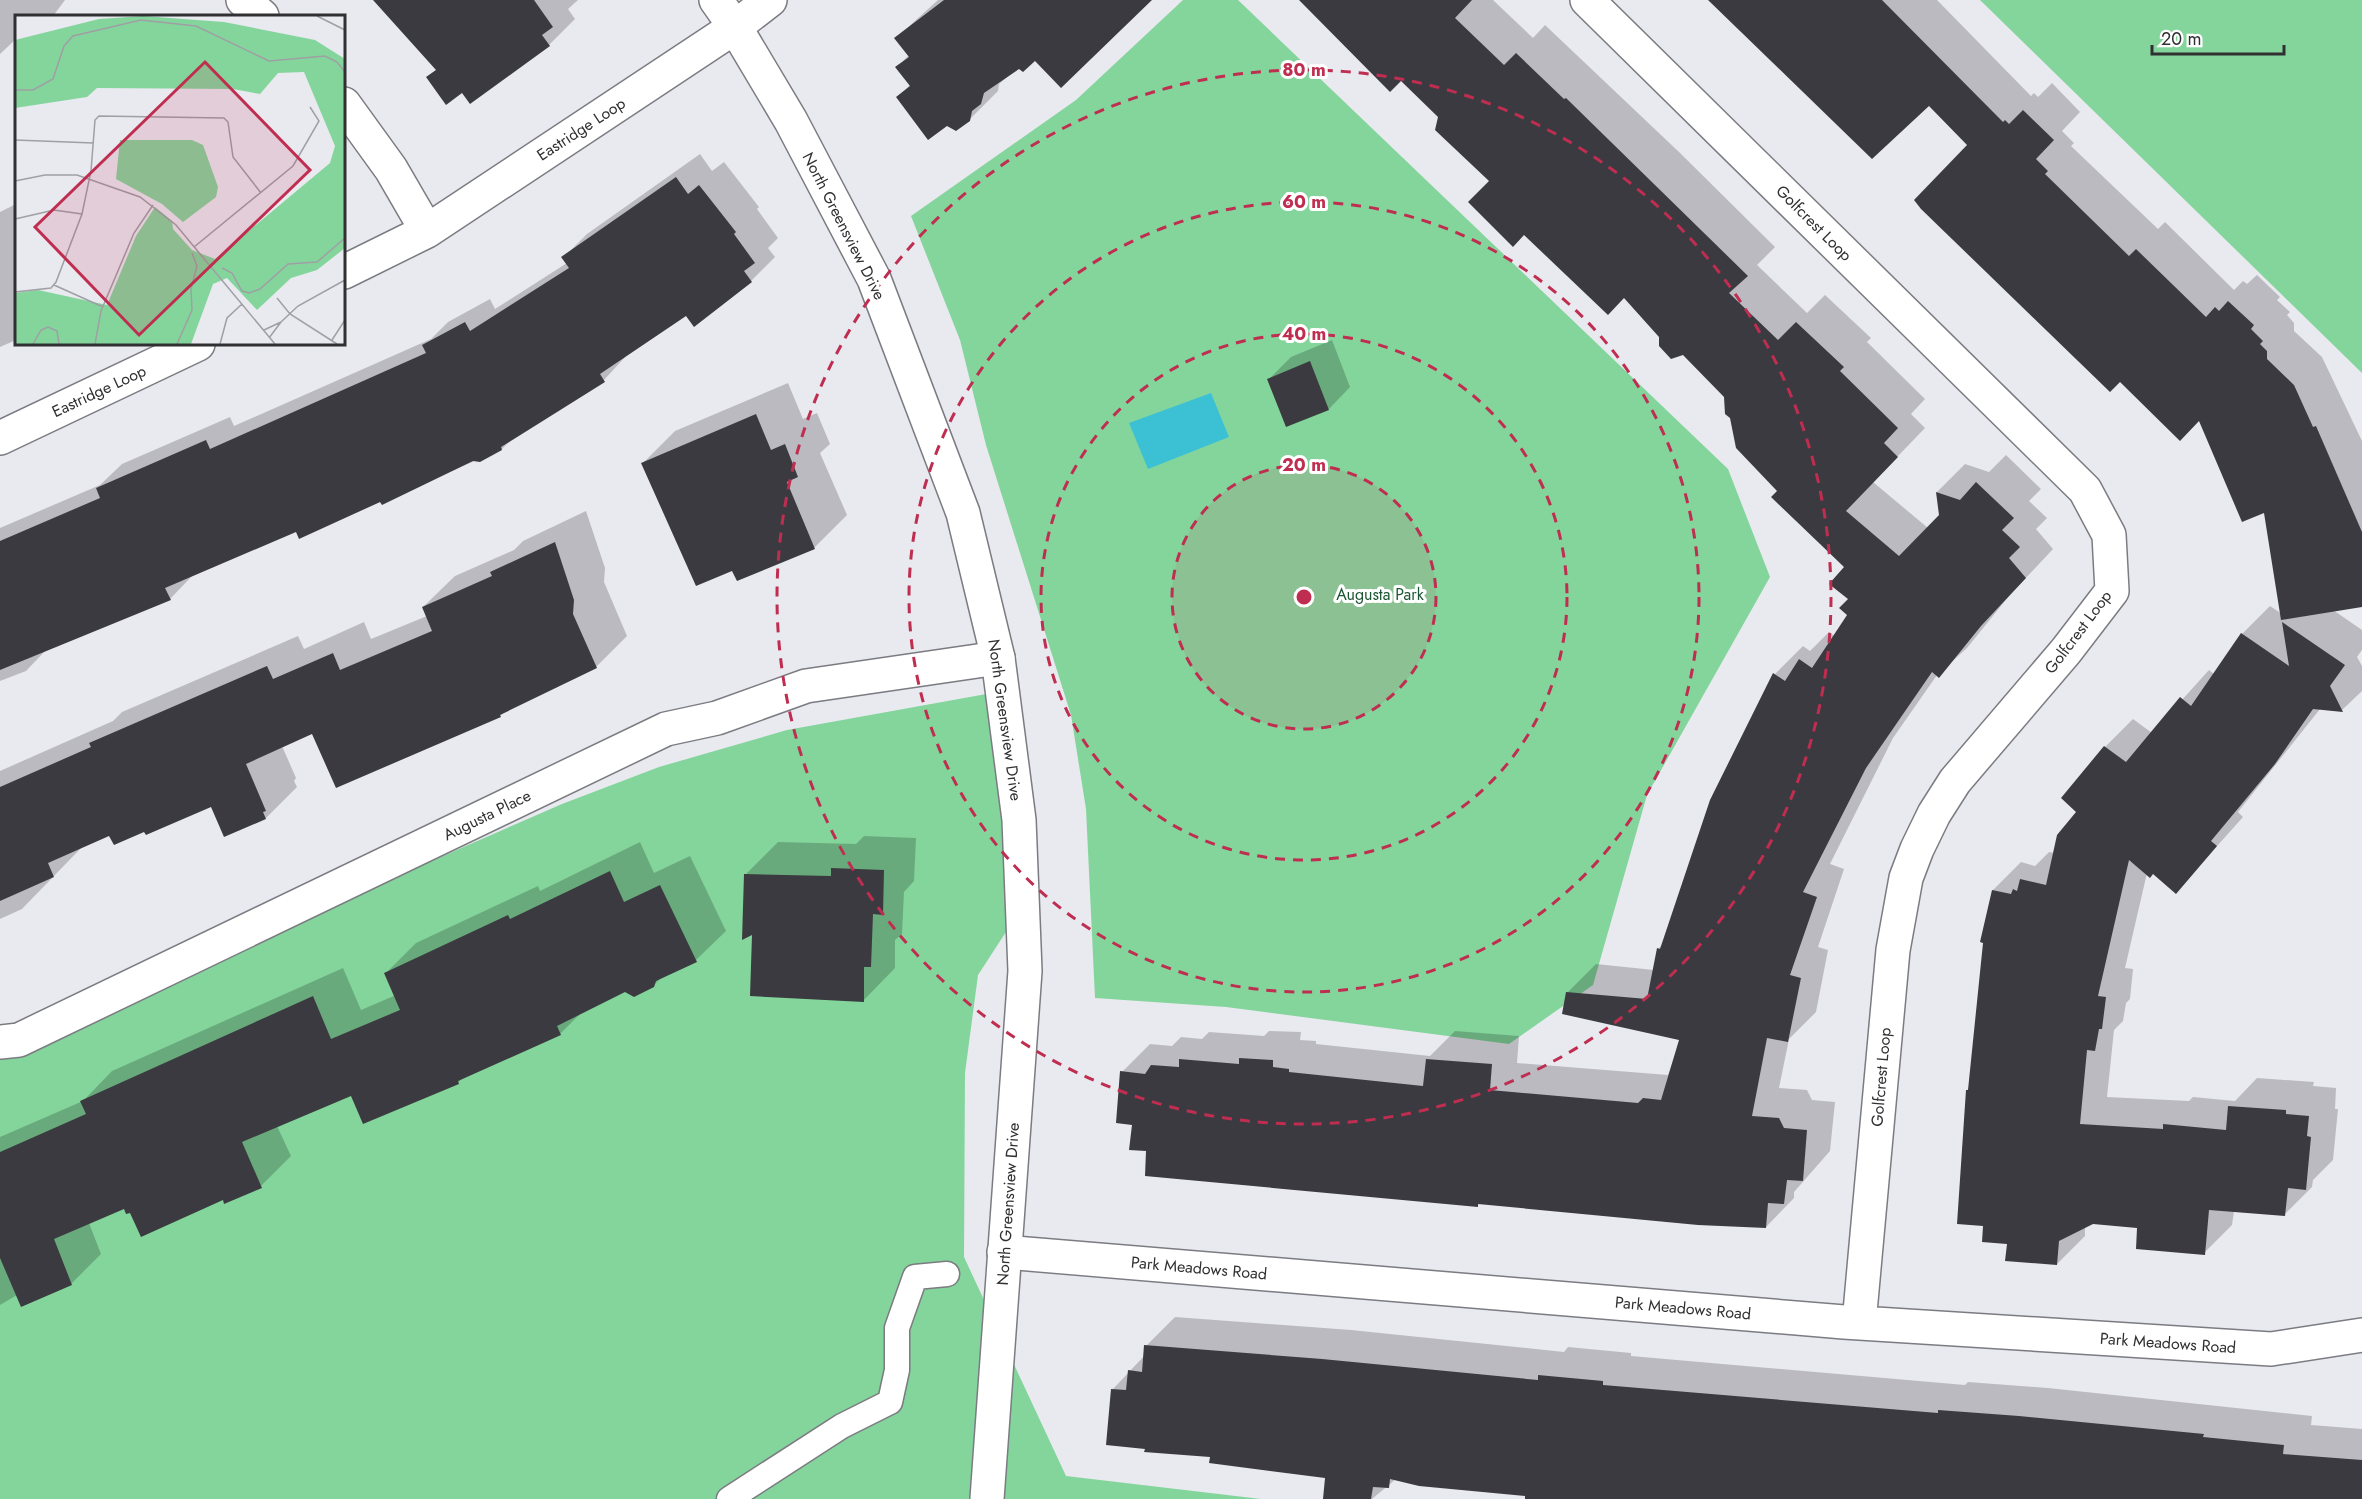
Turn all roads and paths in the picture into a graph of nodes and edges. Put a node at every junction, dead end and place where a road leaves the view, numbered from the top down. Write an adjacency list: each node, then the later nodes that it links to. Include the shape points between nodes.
1 (243, 0): 5 (street)
2 (717, 0): 6 (street, North Greensview Drive)
3 (770, 0): 6 (street)
4 (1587, 0): 16 (street, Golfcrest Loop, via 2085,490 2109,536 2112,591 1955,781 1934,814 1906,878 1893,950)
5 (261, 15)
6 (735, 27): 8 (street, Eastridge Loop); 12 (street, North Greensview Drive, via 791,121 874,279 963,513)
7 (345, 105): 8 (street, via 391,169)
8 (427, 231): 9 (street, Eastridge Loop)
9 (345, 272)
10 (196, 345): 11 (street, Eastridge Loop)
11 (0, 438)
12 (998, 658): 13 (street, Augusta Place, via 806,686 717,718 666,729 19,1040); 14 (street, North Greensview Drive, via 1019,820 1025,972)
13 (0, 1042)
14 (1004, 1252): 16 (street, Park Meadows Road); 19 (street, North Greensview Drive)
15 (947, 1274): 18 (lane, via 915,1276 897,1328 897,1370 890,1402 842,1426)
16 (1859, 1323): 17 (street, Park Meadows Road, via 2271,1349)
17 (2362, 1335)
18 (729, 1499)
19 (987, 1499)

